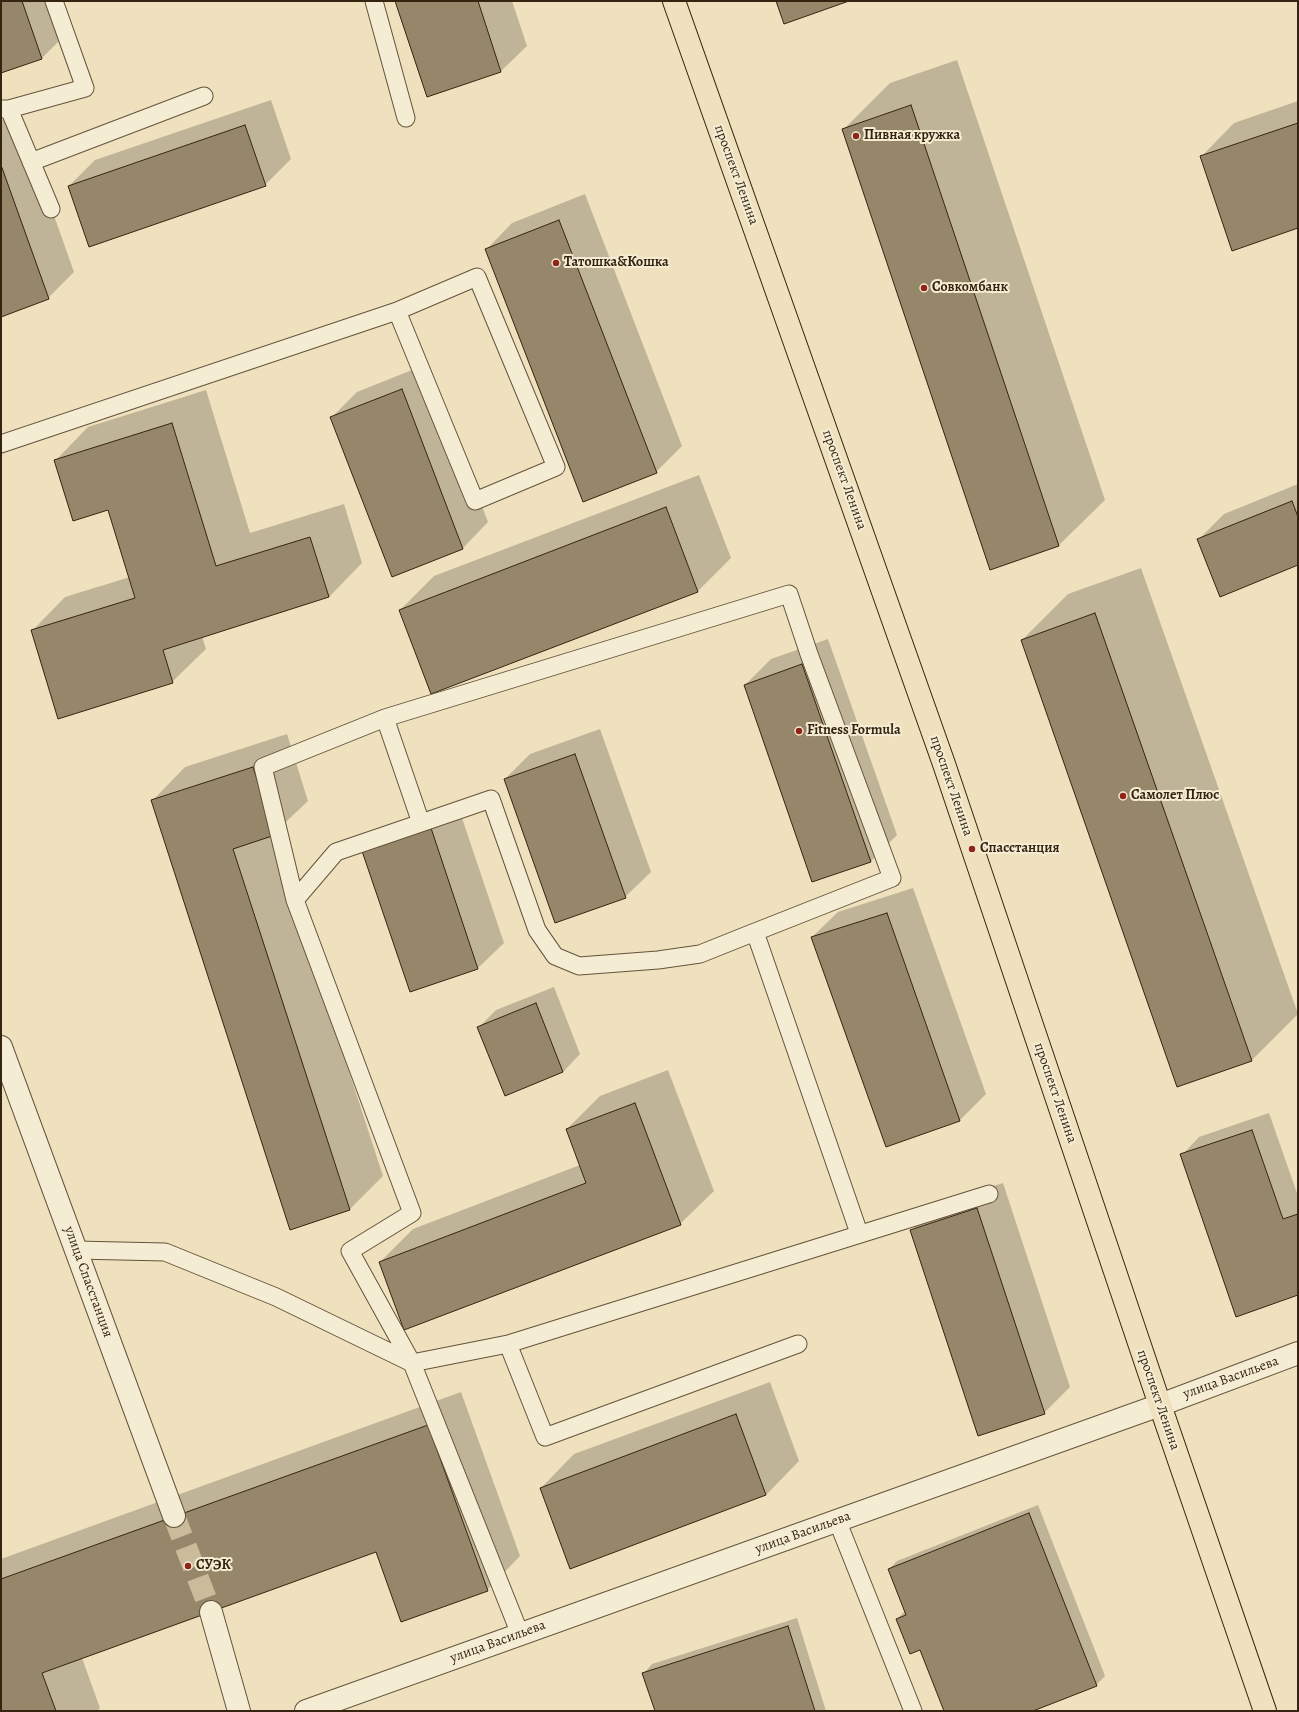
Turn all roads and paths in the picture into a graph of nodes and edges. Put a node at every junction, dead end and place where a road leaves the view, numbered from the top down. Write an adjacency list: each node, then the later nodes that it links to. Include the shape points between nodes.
1 (54, 1): 5 (lane, via 85,88)
2 (374, 1): 6 (lane)
3 (674, 1): 23 (main road, проспект Ленина, via 944,764)
4 (204, 96): 7 (lane)
5 (5, 109): 7 (lane)
6 (406, 118)
7 (31, 162): 8 (lane)
8 (51, 209)
9 (396, 311): 9 (lane, via 478,277 556,468 475,501); 10 (lane)
10 (1, 444)
11 (385, 718): 12 (lane); 13 (lane, via 263,767); 14 (lane, via 789,594 892,878)
12 (421, 823): 13 (lane, via 336,852); 14 (lane, via 491,799 537,930 555,956 579,966 700,954)
13 (295, 900): 22 (lane, via 412,1213 350,1251)
14 (755, 932): 17 (lane)
15 (1, 1047): 18 (street, улица Спасстанция)
16 (989, 1194): 17 (lane)
17 (859, 1233): 19 (lane)
18 (76, 1250): 22 (lane, via 165,1252 276,1297); 24 (street, улица Спасстанция)
19 (508, 1344): 20 (lane, via 545,1437); 22 (lane)
20 (798, 1344)
21 (1298, 1353): 23 (street, улица Васильева)
22 (412, 1363): 27 (lane)
23 (1160, 1405): 25 (street, улица Васильева); 31 (main road, проспект Ленина)
24 (174, 1516)
25 (837, 1520): 27 (street, улица Васильева); 30 (lane)
26 (211, 1612): 28 (street)
27 (520, 1634): 29 (street, улица Васильева)
28 (239, 1711)
29 (306, 1711)
30 (913, 1711)
31 (1265, 1711)

